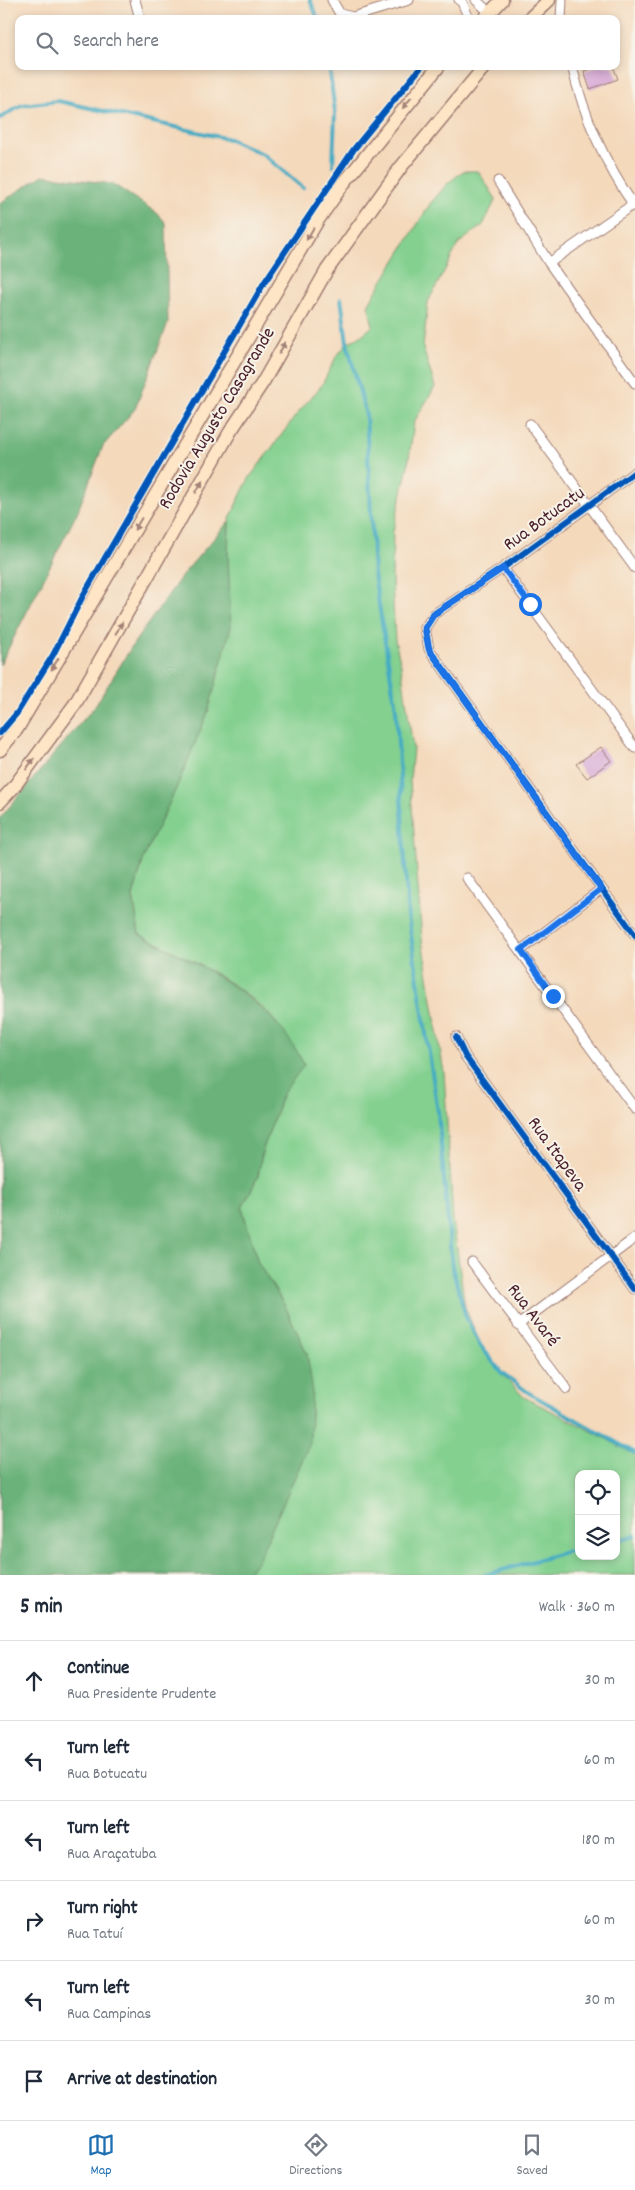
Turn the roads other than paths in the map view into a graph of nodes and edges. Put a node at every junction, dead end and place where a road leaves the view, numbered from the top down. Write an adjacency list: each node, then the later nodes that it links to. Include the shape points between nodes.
1 (135, 0): 9 (street)
2 (332, 0): 10 (street, via 340,14)
3 (409, 0): 11 (street)
4 (476, 0): 13 (street)
5 (502, 0): 14 (main road)
6 (548, 0): 15 (main road)
7 (562, 0): 16 (street)
8 (460, 1): 12 (street)
9 (139, 15)
10 (344, 15)
11 (360, 15)
12 (467, 15)
13 (486, 15)
14 (488, 15)
15 (533, 15)
16 (561, 15)
17 (436, 70): 30 (main road, one-way to 30, via 318,220 17,729)
18 (482, 70): 31 (main road, Rodovia Augusto Casagrande, one-way to 18, via 75,704 230,432 263,382 327,270 401,167)
19 (573, 70): 21 (street, via 596,142)
20 (498, 182): 22 (street)
21 (634, 205): 22 (street)
22 (549, 262): 23 (street)
23 (635, 382)
24 (530, 424): 26 (street)
25 (635, 472): 26 (street, Rua Botucatu)
26 (590, 506): 27 (street, Rua Botucatu); 28 (street)
27 (503, 568): 29 (street); 33 (street, Rua Botucatu, via 434,614 425,628 429,649)
28 (635, 568)
29 (635, 748)
30 (0, 750)
31 (0, 802)
32 (467, 878): 35 (street)
33 (601, 889): 34 (street); 35 (street)
34 (635, 935)
35 (521, 950): 37 (street)
36 (456, 1037): 39 (street, Rua Itapeva, via 465,1056)
37 (635, 1109)
38 (635, 1238): 39 (street)
39 (611, 1256): 41 (street, Rua Itapeva); 42 (street)
40 (472, 1262): 42 (street, Rua Avaré)
41 (635, 1289)
42 (518, 1325): 43 (street, Rua Avaré)
43 (568, 1388)

